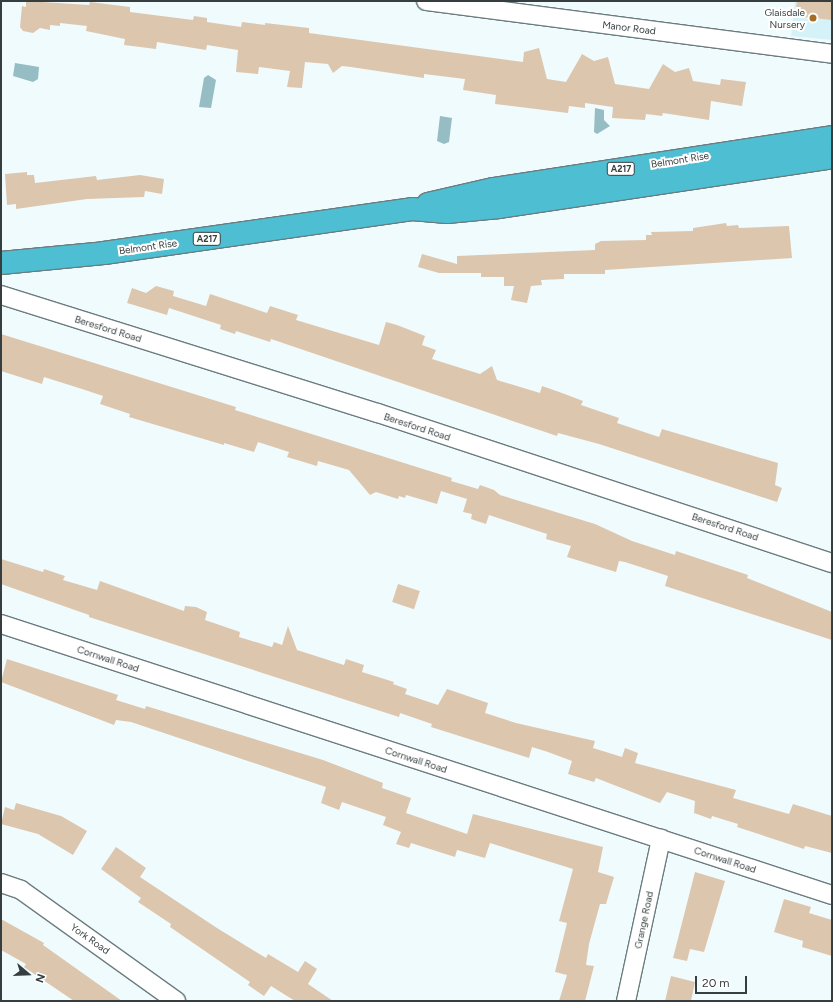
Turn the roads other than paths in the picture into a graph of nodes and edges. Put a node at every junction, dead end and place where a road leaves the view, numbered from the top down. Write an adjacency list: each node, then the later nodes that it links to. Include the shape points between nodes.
1 (426, 1): 2 (street, Manor Road)
2 (832, 54)
3 (832, 137): 5 (highway, Belmont Rise / A217, via 493,189 445,198)
4 (832, 157): 5 (highway, Belmont Rise / A217, via 499,207 447,212)
5 (412, 210): 6 (highway, Belmont Rise / A217, via 112,252)
6 (1, 263)
7 (3, 296): 8 (street, Beresford Road, via 378,413)
8 (832, 563)
9 (1, 624): 10 (street, Cornwall Road)
10 (661, 839): 12 (street, Cornwall Road); 14 (street, Grange Road)
11 (1, 883): 13 (street, York Road, via 21,890)
12 (832, 895)
13 (176, 1001)
14 (626, 1001)

